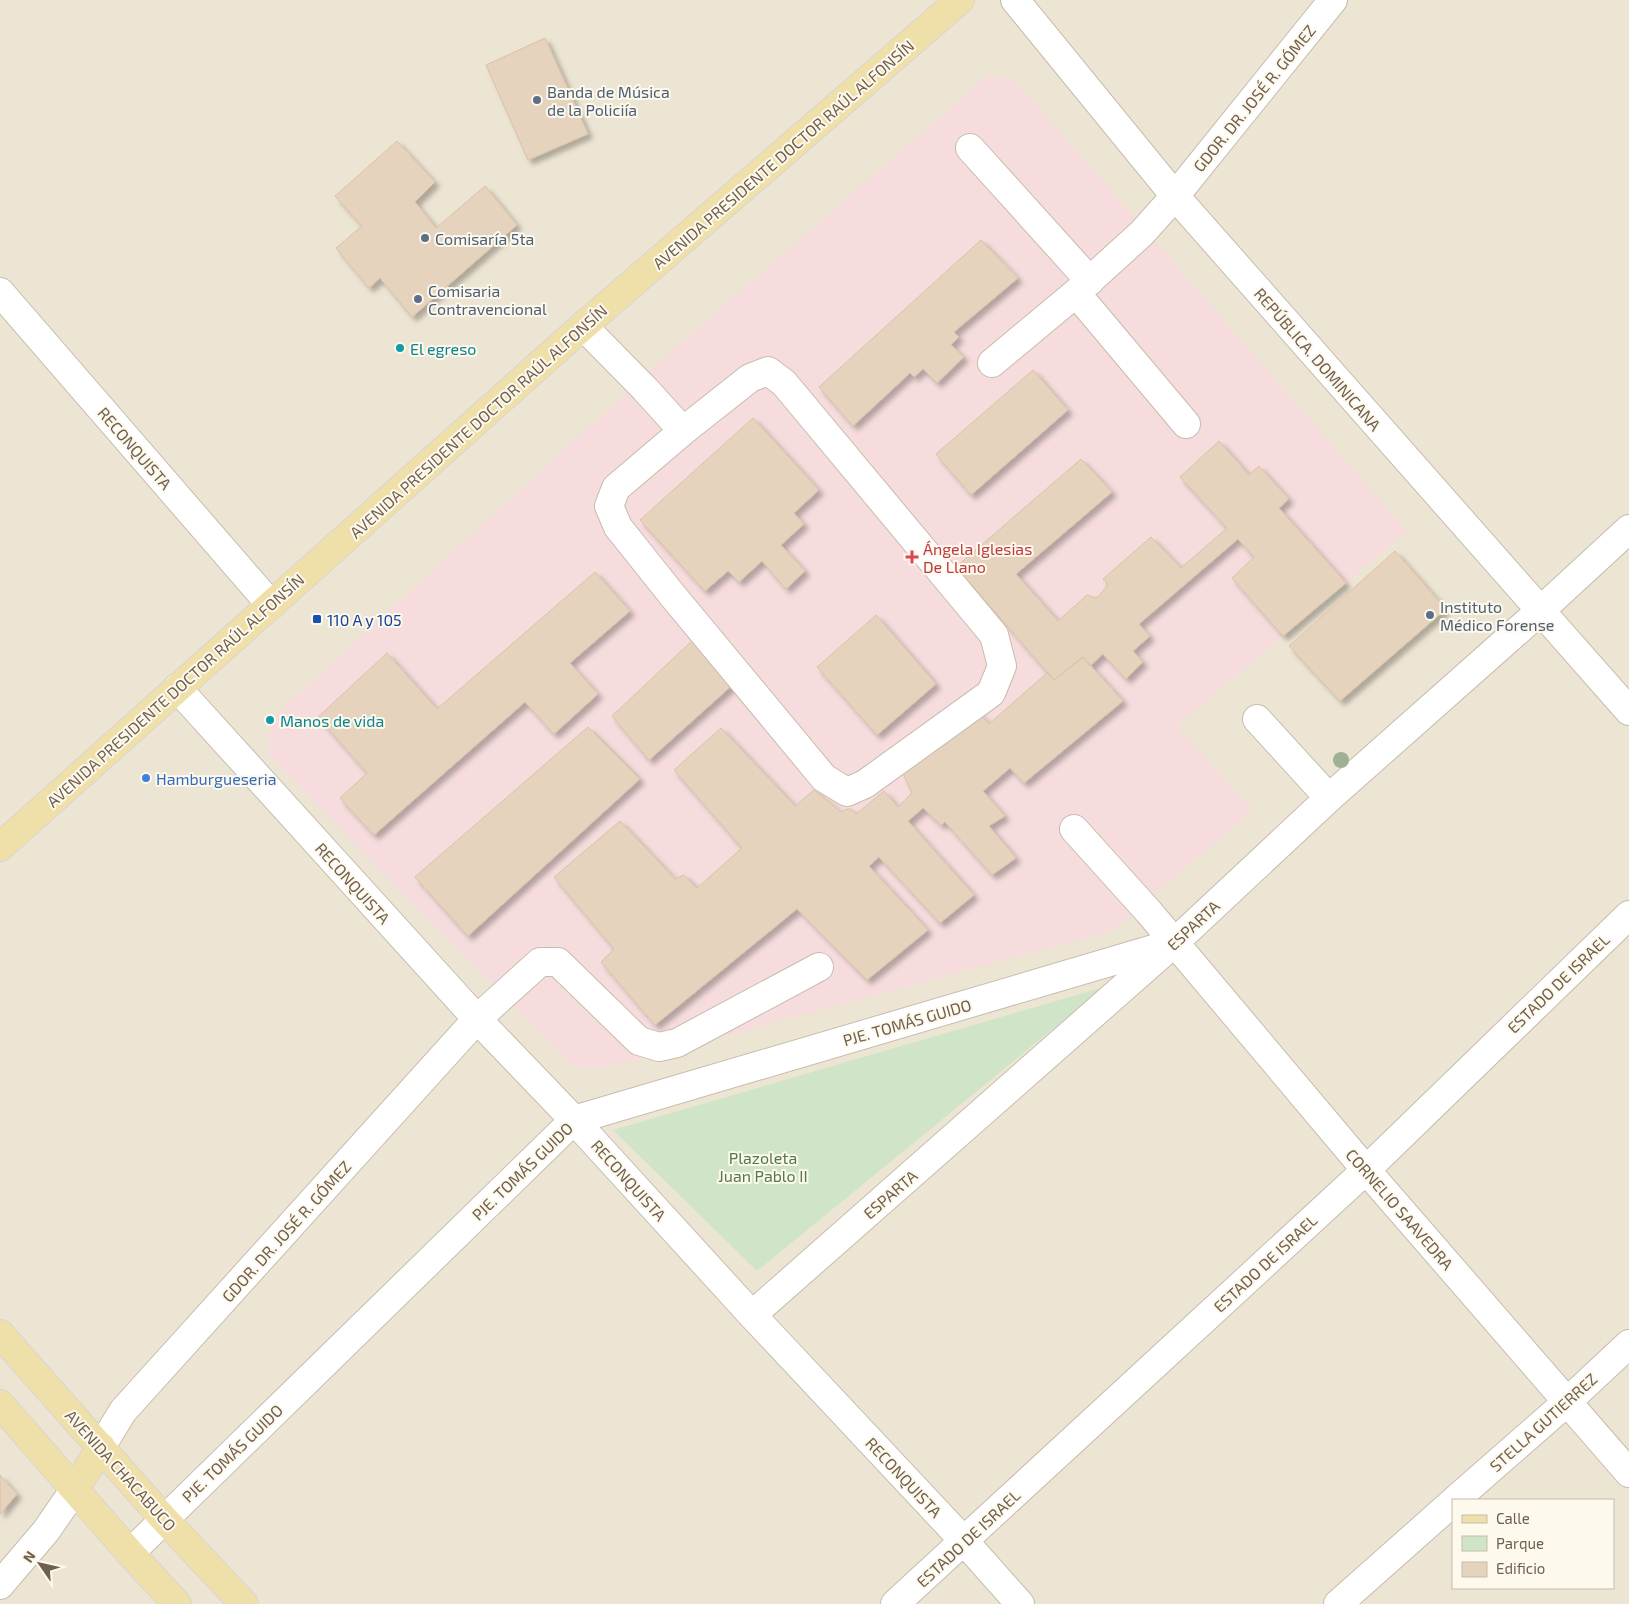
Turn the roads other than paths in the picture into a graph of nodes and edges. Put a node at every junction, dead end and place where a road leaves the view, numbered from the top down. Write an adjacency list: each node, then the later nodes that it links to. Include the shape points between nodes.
1 (960, 0): 8 (main road, AVENIDA PRESIDENTE DOCTOR RAÚL ALFONSÍN)
2 (1015, 0): 5 (street, REPÚBLICA. DOMINICANA)
3 (1333, 0): 5 (street, GDOR. DR. JOSÉ R. GÓMEZ)
4 (970, 148): 6 (street)
5 (1175, 196): 6 (street, GDOR. DR. JOSÉ R. GÓMEZ, via 1142,233); 14 (street, REPÚBLICA. DOMINICANA)
6 (1083, 287): 9 (street, GDOR. DR. JOSÉ R. GÓMEZ); 10 (street)
7 (0, 292): 13 (street, RECONQUISTA)
8 (583, 326): 11 (street); 13 (main road, AVENIDA PRESIDENTE DOCTOR RAÚL ALFONSÍN)
9 (992, 363)
10 (1186, 424)
11 (683, 431): 11 (street, via 616,488 609,506 618,527 824,778 846,792 865,784 991,693 1002,666 994,635 784,383 768,371 750,378)
12 (1629, 529): 14 (street, ESPARTA)
13 (271, 605): 15 (main road, AVENIDA PRESIDENTE DOCTOR RAÚL ALFONSÍN)
14 (1540, 611): 16 (street, REPÚBLICA. DOMINICANA); 18 (street, ESPARTA)
15 (177, 688): 20 (main road, AVENIDA PRESIDENTE DOCTOR RAÚL ALFONSÍN); 24 (street, RECONQUISTA)
16 (1629, 711)
17 (1257, 720): 18 (street)
18 (1329, 798): 22 (street, ESPARTA)
19 (1074, 829): 22 (street, CORNELIO SAAVEDRA)
20 (0, 846)
21 (1629, 915): 26 (street, ESTADO DE ISRAEL)
22 (1174, 943): 25 (street, PJE. TOMÁS GUIDO); 26 (street, CORNELIO SAAVEDRA); 27 (street, ESPARTA)
23 (818, 967): 24 (street, GDOR. DR. JOSÉ R. GÓMEZ, via 677,1043 660,1047 639,1041 558,962 540,962)
24 (477, 1019): 25 (street, RECONQUISTA); 32 (street, GDOR. DR. JOSÉ R. GÓMEZ, via 124,1411)
25 (574, 1120): 27 (street, RECONQUISTA); 37 (street, PJE. TOMÁS GUIDO)
26 (1366, 1170): 30 (street, CORNELIO SAAVEDRA); 38 (street, ESTADO DE ISRAEL)
27 (752, 1315): 38 (street, RECONQUISTA)
28 (0, 1334): 32 (main road, AVENIDA CHACABUCO)
29 (1629, 1344): 30 (street, STELLA GUTIERREZ)
30 (1567, 1402): 33 (street, CORNELIO SAAVEDRA); 35 (street, STELLA GUTIERREZ)
31 (0, 1404): 34 (main road)
32 (101, 1447): 34 (main road); 37 (main road, AVENIDA CHACABUCO)
33 (1629, 1473)
34 (75, 1489): 39 (main road); 40 (street, via 46,1531)
35 (1456, 1499)
36 (1452, 1503): 45 (street, STELLA GUTIERREZ)
37 (164, 1519): 39 (street, PJE. TOMÁS GUIDO); 42 (main road, AVENIDA CHACABUCO)
38 (964, 1541): 43 (street, ESTADO DE ISRAEL); 44 (street, RECONQUISTA)
39 (130, 1553): 41 (main road)
40 (0, 1585)
41 (177, 1604)
42 (244, 1604)
43 (896, 1604)
44 (1020, 1604)
45 (1338, 1604)

